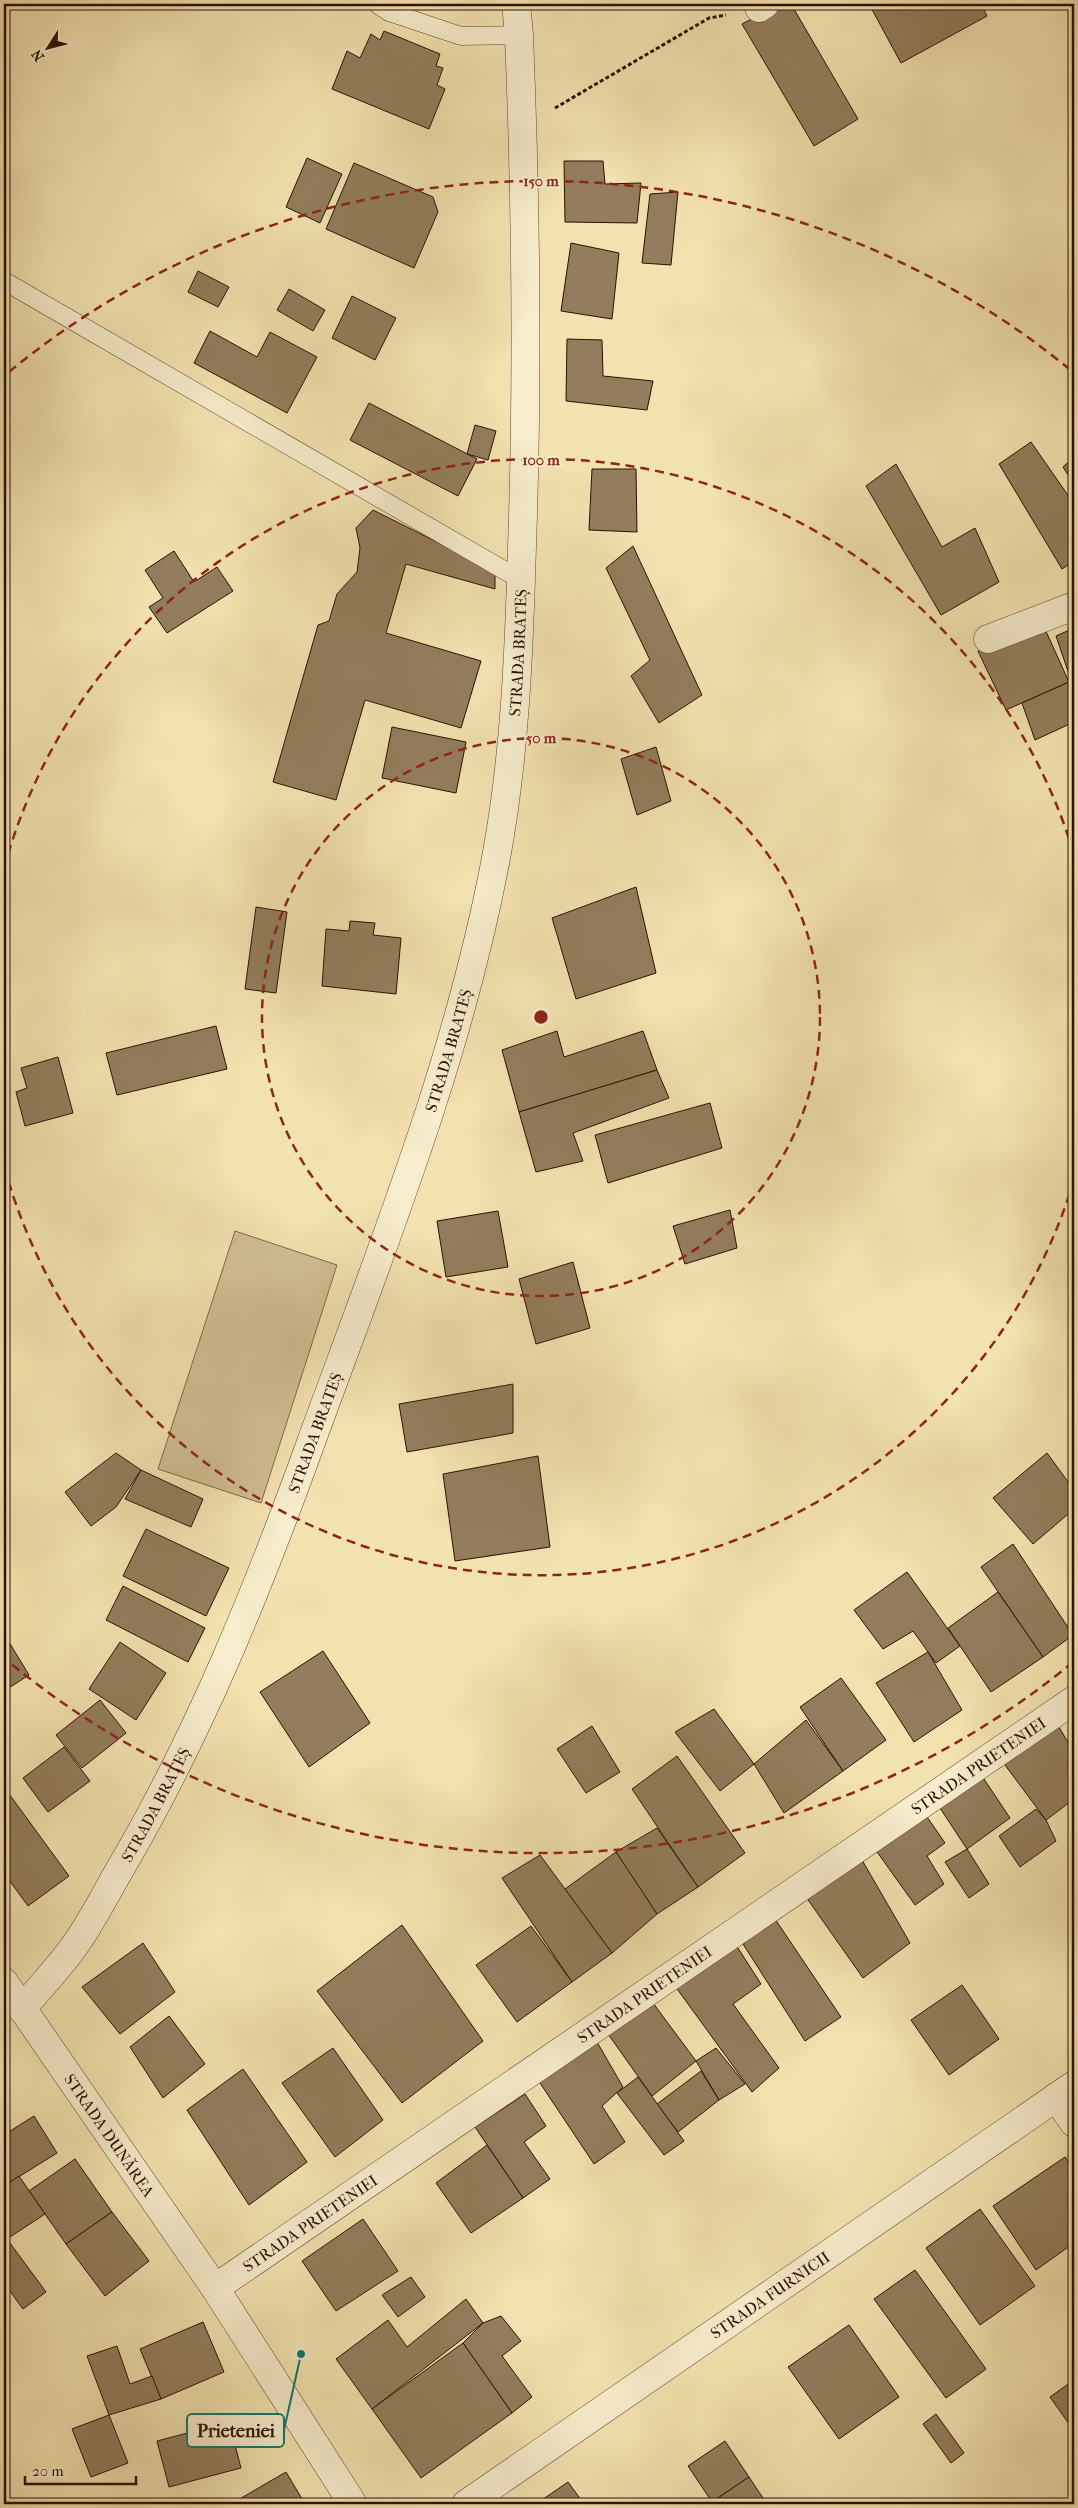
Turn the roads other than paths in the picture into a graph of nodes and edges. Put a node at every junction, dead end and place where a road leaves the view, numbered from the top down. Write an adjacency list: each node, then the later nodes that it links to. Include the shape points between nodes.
1 (376, 4): 3 (lane, via 389,12 461,36)
2 (516, 4): 3 (street, STRADA BRATEȘ)
3 (519, 35): 5 (street, STRADA BRATEȘ, via 527,251)
4 (4, 281): 5 (lane)
5 (521, 580): 10 (street, STRADA BRATEȘ, via 510,760 496,855 473,962 411,1167 288,1506 238,1630 187,1743 140,1835 74,1946)
6 (1074, 606): 7 (street)
7 (988, 639)
8 (1074, 1700): 13 (street, STRADA PRIETENIEI)
9 (4, 1982): 10 (street, STRADA DUNĂREA)
10 (22, 2009): 13 (street, STRADA DUNĂREA)
11 (1065, 2091): 12 (street); 15 (street, STRADA FURNICII)
12 (1074, 2123)
13 (215, 2288): 14 (street, STRADA DUNĂREA)
14 (353, 2504)
15 (466, 2504)

